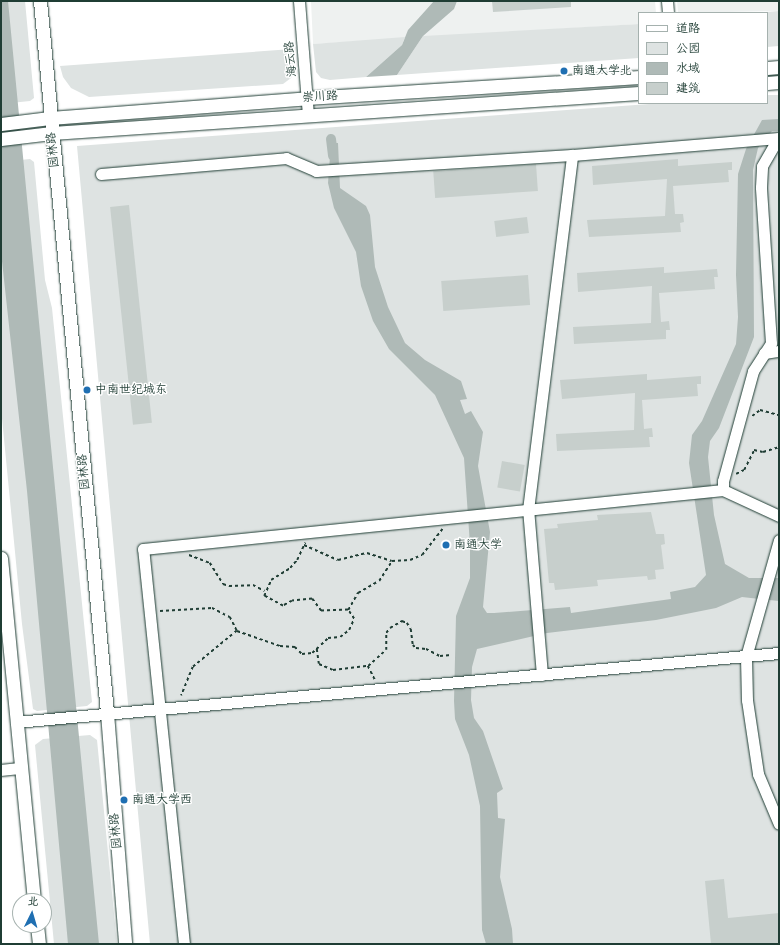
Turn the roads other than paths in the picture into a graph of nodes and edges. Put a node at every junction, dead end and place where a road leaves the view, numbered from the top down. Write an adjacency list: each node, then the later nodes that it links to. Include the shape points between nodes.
1 (40, 1): 13 (main road, 园林路)
2 (299, 1): 11 (street, 海云路)
3 (667, 1): 4 (street)
4 (668, 12)
5 (779, 67): 6 (main road)
6 (768, 68)
7 (638, 77): 11 (main road, 崇川路)
8 (779, 82): 9 (main road)
9 (768, 83)
10 (638, 93): 12 (main road, 崇川路)
11 (307, 98): 12 (street, 海云路); 13 (main road, 崇川路)
12 (308, 115): 15 (main road, 崇川路)
13 (50, 118): 14 (main road, 崇川路); 15 (main road, 园林路)
14 (1, 124)
15 (52, 133): 17 (main road, 崇川路); 31 (main road, 园林路)
16 (779, 138): 18 (street); 21 (street, via 762,166 771,343)
17 (1, 139)
18 (572, 155): 19 (street, via 316,171 286,158); 23 (street)
19 (101, 174)
20 (779, 351): 21 (street)
21 (764, 353): 22 (street, via 753,371)
22 (720, 488): 23 (street); 24 (street)
23 (528, 510): 29 (street); 30 (street, via 142,549)
24 (779, 516)
25 (779, 540): 28 (street)
26 (1, 558): 32 (main road)
27 (779, 653): 28 (street)
28 (746, 657): 29 (street); 35 (street, via 747,700 758,774)
29 (542, 675): 30 (street)
30 (159, 710): 31 (street); 40 (street)
31 (107, 713): 32 (street); 39 (main road, 园林路)
32 (16, 722): 33 (main road)
33 (21, 768): 34 (street); 36 (main road)
34 (1, 770)
35 (779, 824)
36 (33, 893)
37 (37, 933): 38 (main road)
38 (39, 944)
39 (125, 944)
40 (184, 944)

